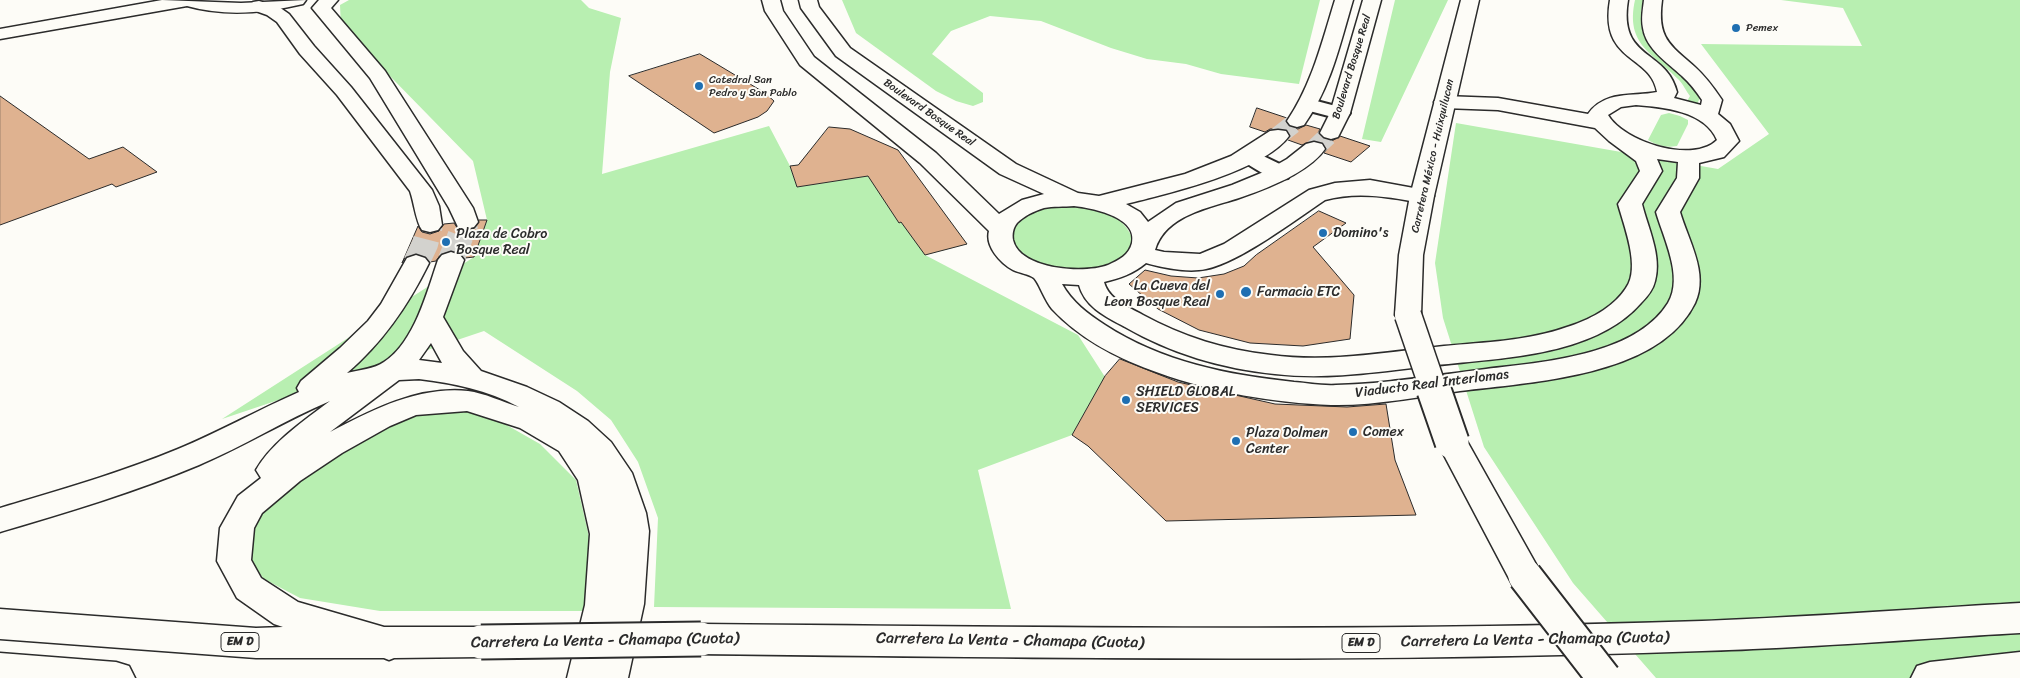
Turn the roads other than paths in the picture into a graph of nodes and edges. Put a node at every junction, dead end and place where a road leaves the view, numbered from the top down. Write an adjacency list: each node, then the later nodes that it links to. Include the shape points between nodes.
1 (121, 0): 13 (main road)
2 (185, 0): 12 (main road, via 215,7); 14 (main road)
3 (297, 0): 12 (main road)
4 (329, 0): 15 (main road, via 321,8)
5 (771, 0): 36 (main road, via 774,11 807,60 928,158)
6 (808, 0): 32 (main road, Boulevard Bosque Real, via 810,8 843,52 1008,169)
7 (1344, 0): 18 (main road)
8 (1372, 0): 19 (main road, Boulevard Bosque Real)
9 (1470, 0): 17 (main road, Carretera México - Huixquilucan)
10 (1619, 0): 16 (main road, via 1617,20 1621,38 1663,79 1667,92 1664,97)
11 (1653, 0): 20 (main road, via 1652,26 1656,43 1699,82 1712,100 1710,110)
12 (259, 6): 15 (main road, via 273,11)
13 (0, 20)
14 (0, 34)
15 (327, 45): 29 (main road, via 378,75); 30 (main road, via 344,91)
16 (1653, 99): 20 (main road); 22 (main road, via 1616,101 1603,108 1598,115)
17 (1444, 102): 22 (main road, via 1498,104); 31 (main road, Carretera México - Huixquilucan)
18 (1309, 105): 19 (street); 21 (main road)
19 (1340, 113): 23 (main road, Boulevard Bosque Real)
20 (1703, 114): 27 (main road, via 1722,128 1728,141 1718,151)
21 (1297, 121)
22 (1610, 131): 27 (main road, via 1642,148); 41 (main road, Viaducto Real Interlomas, via 1636,149 1651,171 1630,204 1642,241 1644,272 1640,290 1612,317 1564,337 1482,351 1326,368 1248,361 1204,351 1140,326 1096,295)
23 (1331, 133)
24 (1278, 136): 26 (main road)
25 (1314, 149): 28 (main road)
26 (1248, 156): 28 (street); 33 (main road, via 1198,176)
27 (1693, 156): 40 (main road, Viaducto Real Interlomas, via 1688,164 1688,178 1668,212 1682,248 1686,282 1682,304 1650,336 1626,349 1563,368 1338,395 1234,384 1190,374 1115,343 1060,302)
28 (1280, 172): 37 (main road, via 1178,211 1164,220)
29 (445, 182): 30 (main road); 34 (main road)
30 (421, 190): 35 (main road)
31 (1422, 196): 37 (main road, via 1370,187 1335,190 1317,196 1233,249 1204,262 1164,260); 57 (main road, Carretera México - Huixquilucan, bridge, via 1411,255 1408,315 1452,442 1525,576)
32 (1074, 199): 33 (main road); 36 (main road, via 1040,201 1014,212)
33 (1099, 203): 37 (main road, via 1121,211 1138,223)
34 (466, 222)
35 (430, 225)
36 (1000, 228): 40 (main road, via 1000,241 1008,254 1024,266)
37 (1143, 246): 41 (main road, via 1129,265)
38 (451, 260): 42 (main road)
39 (416, 263): 45 (main road, via 387,315 367,339 343,363)
40 (1043, 272): 41 (main road)
41 (1090, 277)
42 (430, 317): 43 (main road, via 410,353); 44 (main road, via 452,356)
43 (393, 370): 44 (main road); 45 (main road, via 360,378); 46 (main road, via 310,432 273,469)
44 (470, 376): 56 (main road, via 542,406 576,427 599,449 616,472 632,525 626,605)
45 (274, 416): 47 (main road, via 190,456 91,492)
46 (250, 505): 50 (main road, via 237,528 234,561 249,588 287,614); 55 (main road, via 330,445 411,406 468,401 549,430 570,443 594,479 607,534 603,605)
47 (0, 520)
48 (2020, 618): 50 (main road, Carretera La Venta - Chamapa (Cuota) / EM D, bridge, via 1704,636 1366,643 701,638)
49 (0, 624): 50 (main road, Carretera La Venta - Chamapa (Cuota) / EM D, via 256,643)
50 (389, 644)
51 (2020, 668): 58 (main road)
52 (0, 671): 53 (main road); 54 (main road)
53 (19, 678)
54 (116, 678)
55 (586, 678)
56 (609, 678)
57 (1604, 678)
58 (1930, 678)

